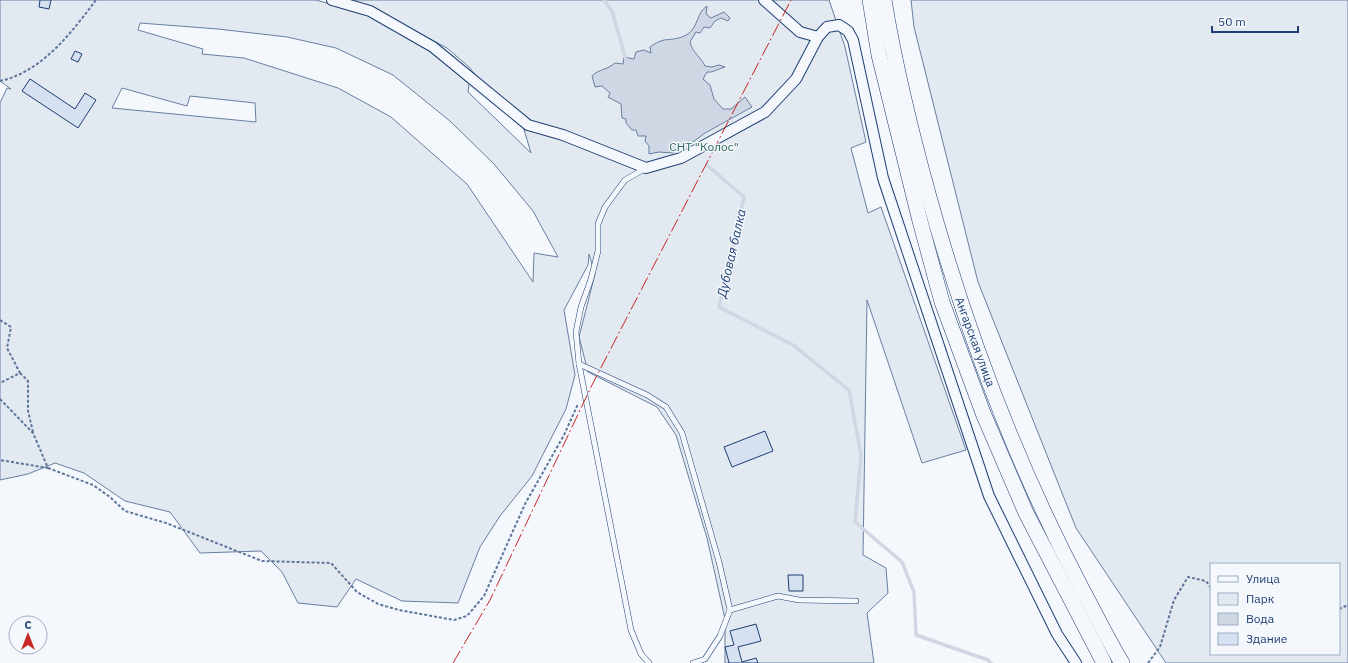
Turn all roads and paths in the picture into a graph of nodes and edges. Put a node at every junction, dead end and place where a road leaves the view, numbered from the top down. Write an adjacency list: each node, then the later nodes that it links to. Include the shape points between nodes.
1 (96, 0): 7 (path, via 74,30 47,57 9,79)
2 (332, 0): 8 (street, via 370,11 433,47 528,125 563,135)
3 (764, 0): 6 (street, via 800,32)
4 (870, 0): 24 (main road, Ангарская улица, via 879,55 942,302 982,412 1026,513)
5 (884, 0): 25 (main road, Ангарская улица, via 893,57 920,162 950,272 973,339 1039,504)
6 (818, 37): 8 (street, via 796,79 765,112 681,158); 23 (street, via 827,27 840,25 848,31 853,40 882,178 989,496 1057,634)
7 (0, 81)
8 (646, 168): 10 (lane, via 624,180 605,207 598,224 598,251 576,332)
9 (0, 320): 11 (path, via 10,327 7,348)
10 (579, 364): 13 (lane); 20 (lane, via 647,395 666,407 682,433)
11 (20, 373): 12 (path); 15 (path, via 28,381 28,411)
12 (0, 383)
13 (584, 390): 17 (path, via 564,436 524,504 484,596 467,616 454,620 378,604 357,592 331,563 262,561 166,523 125,511 93,485); 21 (lane, via 631,630 641,654)
14 (0, 399): 15 (path)
15 (33, 433): 17 (path)
16 (0, 460): 17 (path)
17 (48, 468)
18 (1210, 587): 26 (path, via 1206,581 1188,577 1174,600 1160,647)
19 (856, 601): 20 (lane, via 799,600 778,596)
20 (730, 610): 22 (lane, via 720,636 704,659)
21 (649, 663)
22 (693, 663)
23 (1076, 663)
24 (1104, 663)
25 (1122, 663)
26 (1148, 663)

